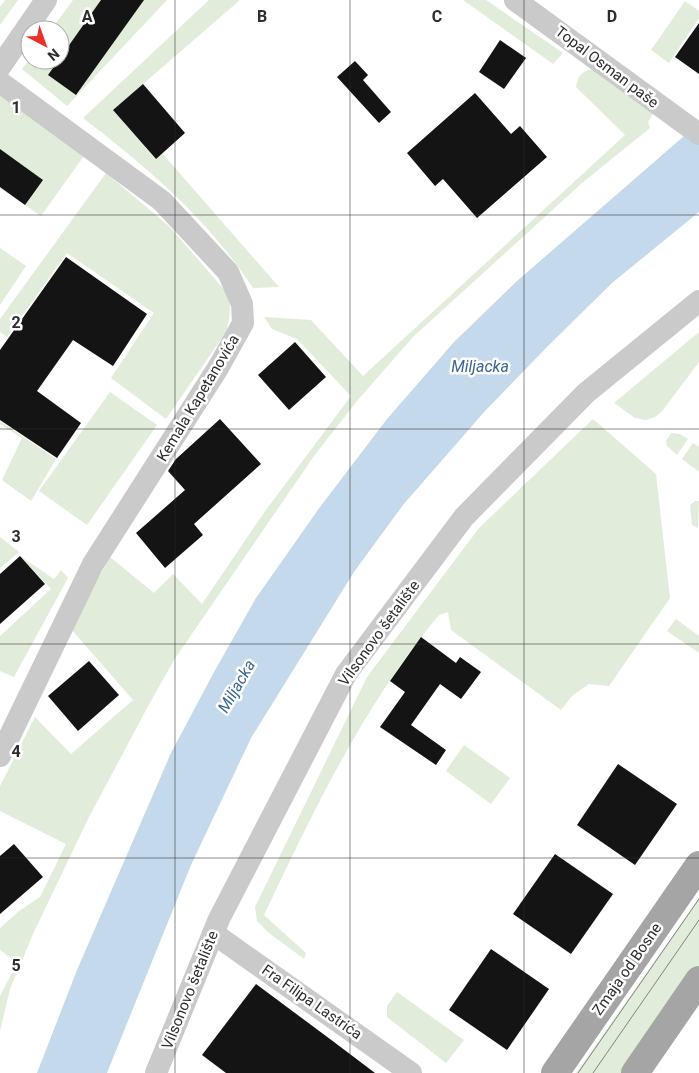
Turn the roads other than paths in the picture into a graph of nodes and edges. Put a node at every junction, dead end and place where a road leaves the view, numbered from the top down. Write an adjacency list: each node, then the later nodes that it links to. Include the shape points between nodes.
1 (46, 0): 3 (street)
2 (515, 0): 5 (street, Topal Osman paše)
3 (0, 67)
4 (0, 82): 7 (street, Kemala Kapetanovića, via 162,201 228,272 242,304 243,323 218,368 93,564)
5 (691, 128)
6 (699, 301): 9 (street, Vilsonovo šetalište, via 586,393 464,517 346,674)
7 (0, 756)
8 (699, 865): 13 (main road, Zmaja od Bosne)
9 (213, 933): 11 (street, Vilsonovo šetalište); 12 (street, Fra Filipa Lastrića)
10 (699, 980): 14 (main road)
11 (156, 1073)
12 (411, 1073)
13 (555, 1073)
14 (635, 1073)

